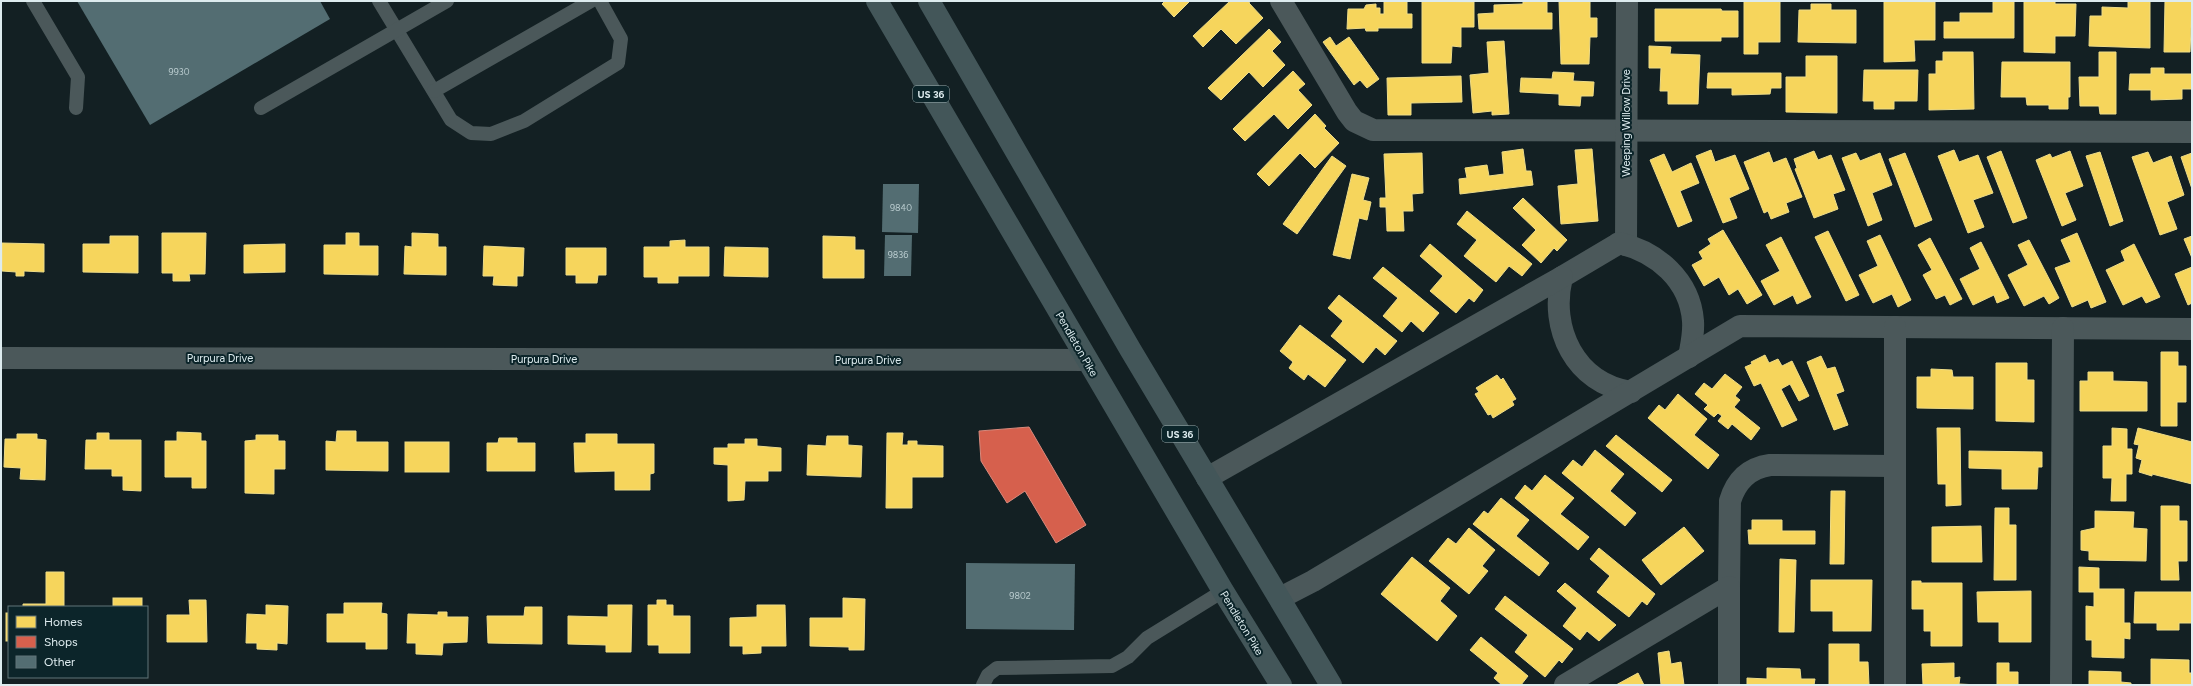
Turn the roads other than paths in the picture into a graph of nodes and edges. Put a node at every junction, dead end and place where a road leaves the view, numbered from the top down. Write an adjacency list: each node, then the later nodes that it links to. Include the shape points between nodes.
1 (34, 1): 12 (lane, via 78,77)
2 (379, 1): 10 (lane)
3 (447, 1): 10 (lane)
4 (591, 1): 11 (lane)
5 (600, 1): 11 (lane, via 621,39 618,63 524,121 491,134 471,133 451,120)
6 (877, 1): 23 (main road, Pendleton Pike / US 36)
7 (929, 1): 26 (main road, US 36)
8 (1281, 1): 14 (street, via 1347,112 1364,127 1380,130)
9 (1627, 1): 14 (street, Weeping Willow Drive)
10 (396, 29): 11 (lane); 13 (lane)
11 (434, 91)
12 (76, 108)
13 (261, 108)
14 (1626, 131): 15 (street); 16 (street, Weeping Willow Drive)
15 (2192, 132)
16 (1626, 245): 17 (street, via 1619,243); 21 (street, via 1656,258 1666,266 1684,289 1693,320 1692,345)
17 (1562, 277): 24 (street, via 1558,288 1558,314 1564,337 1571,350 1579,363 1596,378); 26 (street)
18 (1895, 327): 19 (street); 21 (street, via 1740,326); 25 (street)
19 (2063, 328): 20 (street); 36 (street)
20 (2192, 329)
21 (1688, 357): 24 (street)
22 (1, 358): 23 (street, Purpura Drive)
23 (1087, 360): 28 (main road, Pendleton Pike)
24 (1631, 392): 29 (street, via 1313,581)
25 (1895, 466): 27 (street, via 1770,465 1757,468 1743,476 1730,501); 35 (street)
26 (1207, 478): 29 (main road, US 36)
27 (1730, 587): 33 (street); 34 (street)
28 (1223, 591): 30 (lane, via 1147,638 1128,657 1112,666 997,668 988,675); 31 (main road, Pendleton Pike)
29 (1280, 598): 32 (main road, US 36)
30 (983, 685)
31 (1281, 685)
32 (1331, 685)
33 (1565, 685)
34 (1729, 685)
35 (1895, 685)
36 (2061, 685)

